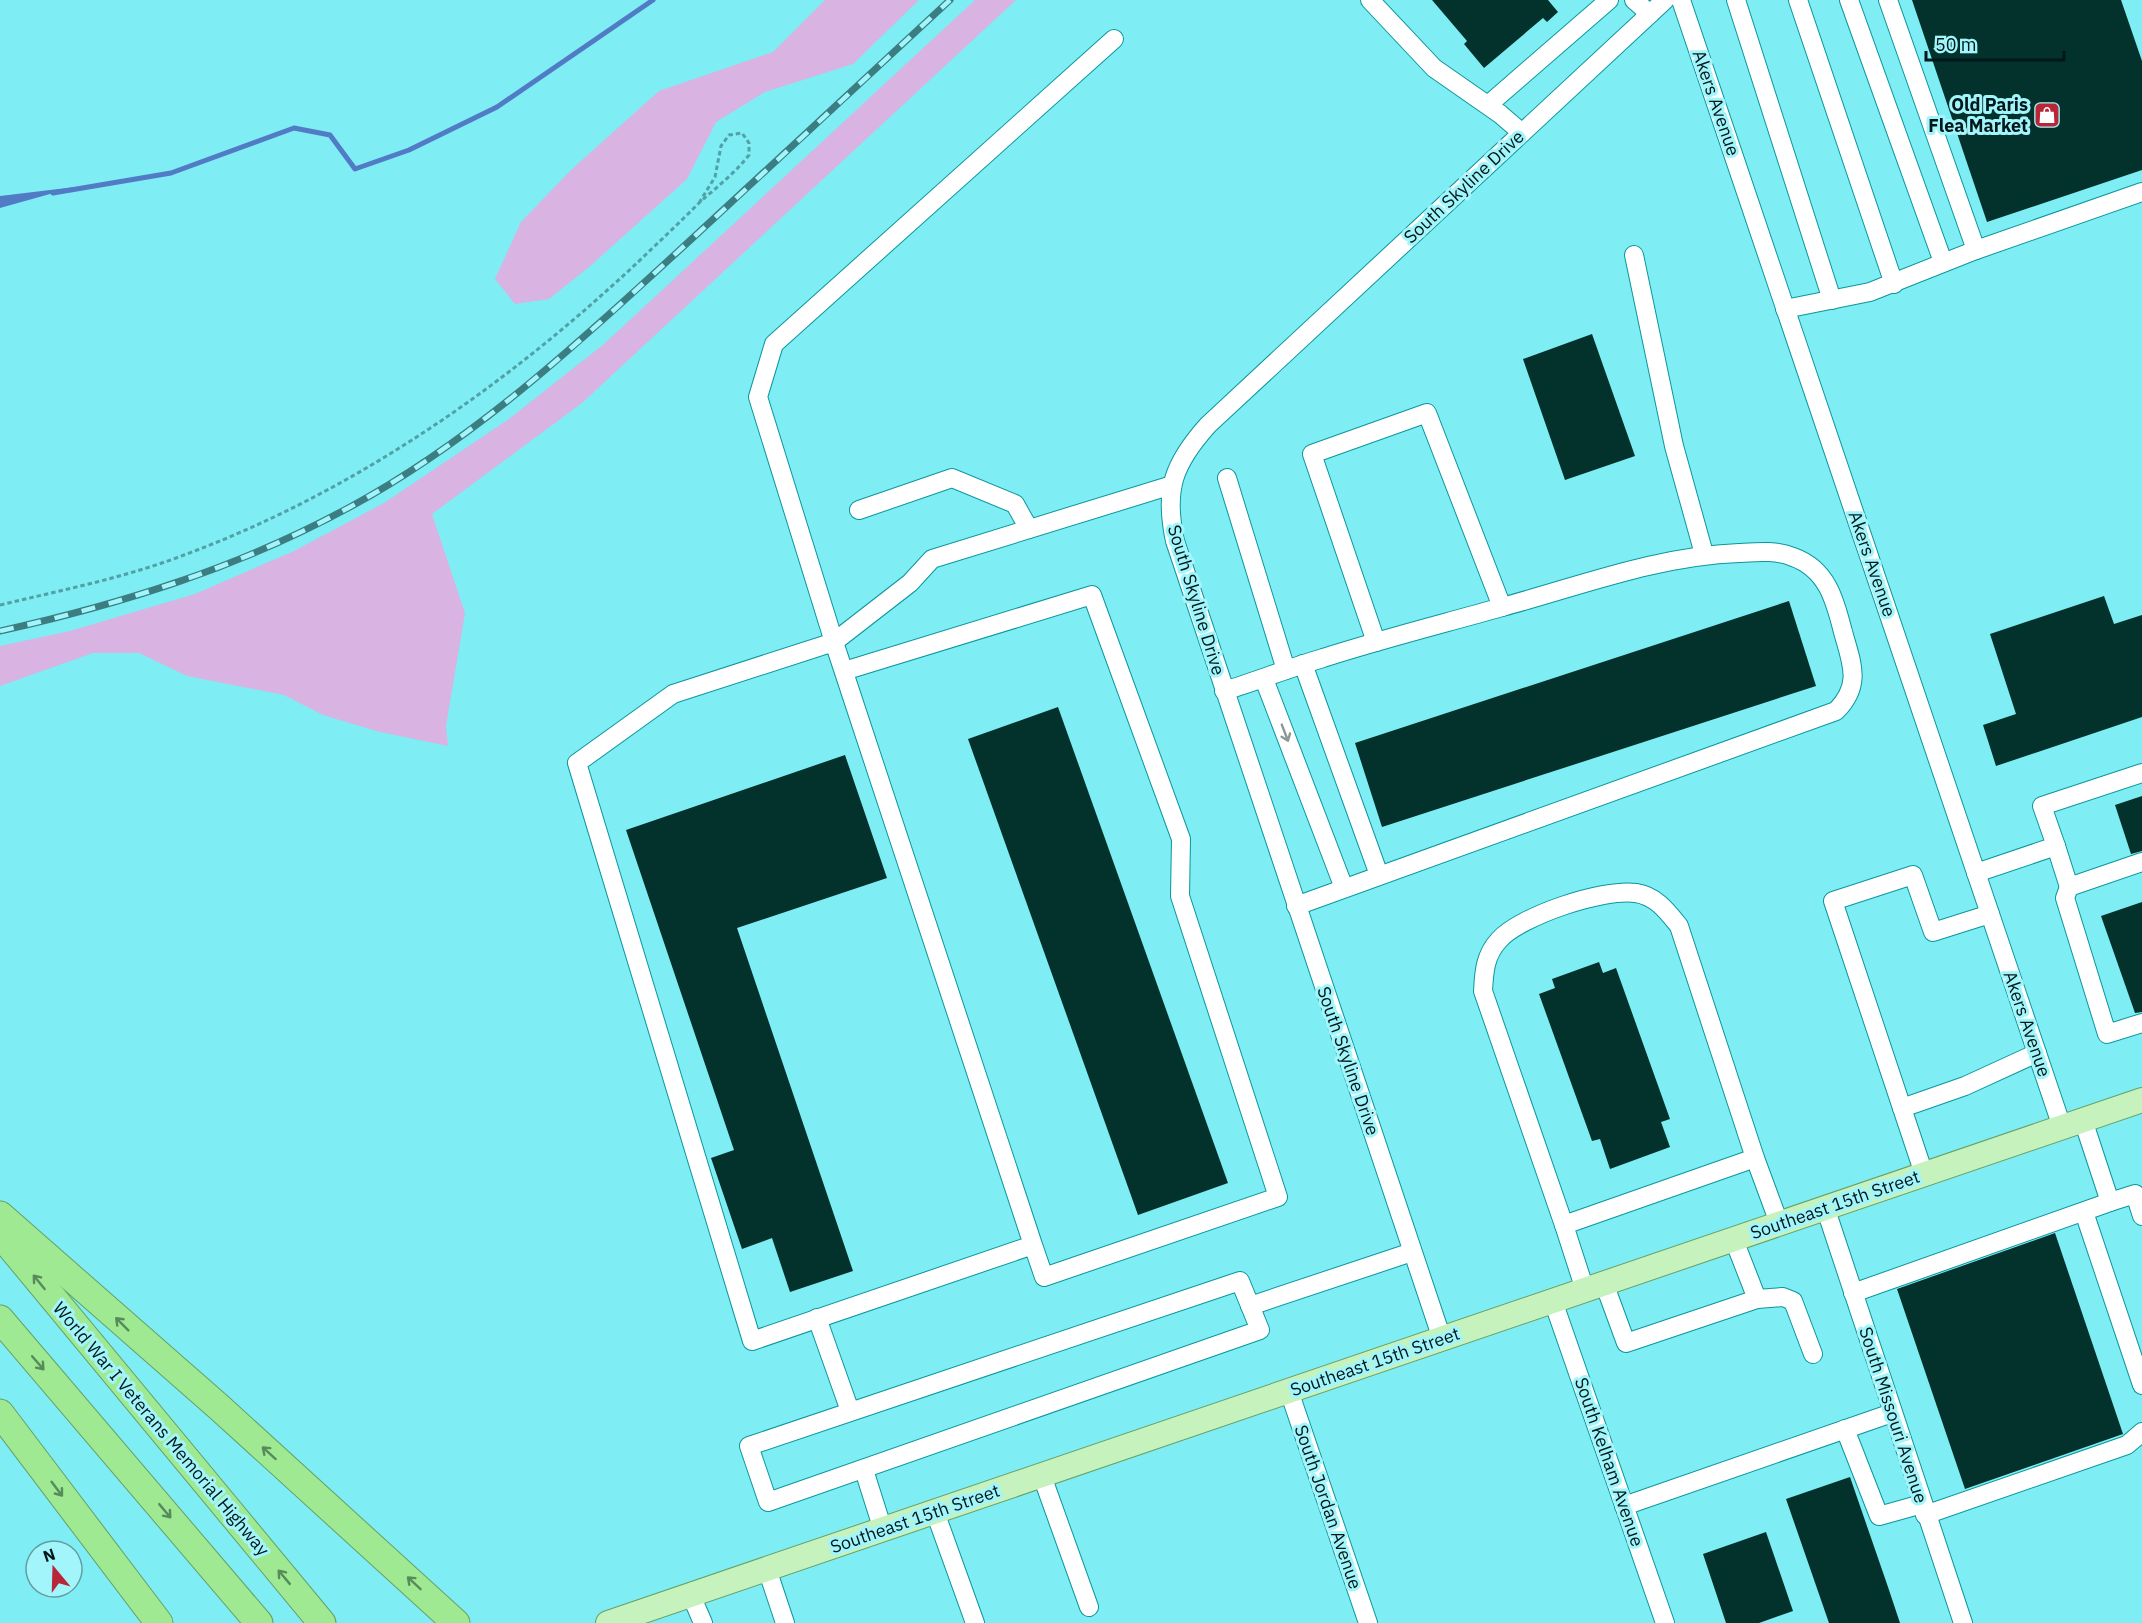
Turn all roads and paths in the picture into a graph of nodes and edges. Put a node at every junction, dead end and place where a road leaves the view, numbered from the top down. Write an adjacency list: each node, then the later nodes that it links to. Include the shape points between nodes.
1 (1370, 0): 12 (street, via 1434,68)
2 (1608, 0): 12 (street)
3 (1634, 0): 10 (street)
4 (1665, 0): 10 (street, South Skyline Drive)
5 (1681, 0): 21 (street, Akers Avenue)
6 (1736, 0): 20 (street)
7 (1798, 0): 19 (street)
8 (1850, 0): 18 (street)
9 (1888, 0): 16 (street)
10 (1650, 14): 13 (street, South Skyline Drive)
11 (1114, 39): 29 (street, via 774,344 758,397)
12 (1488, 105): 13 (street)
13 (1522, 133): 23 (street, South Skyline Drive, via 1208,425 1179,461)
14 (2142, 192): 16 (street)
15 (699, 203): 15 (path, via 749,155 749,143 742,134 729,135 721,146 715,177); 27 (path, via 616,283 530,355 436,425 348,480 268,521 183,556 109,579)
16 (1976, 250): 18 (street)
17 (1634, 255): 26 (street, via 1674,446)
18 (1943, 262): 19 (street)
19 (1894, 284): 20 (street)
20 (1832, 300): 21 (street)
21 (1785, 309): 38 (street, Akers Avenue)
22 (1227, 478): 31 (street)
23 (1172, 485): 25 (street); 34 (street, South Skyline Drive, via 1170,522 1174,542)
24 (859, 510): 25 (street, via 952,478 1015,504)
25 (1029, 529): 29 (street, via 932,559 910,583)
26 (1704, 554): 28 (street, via 1635,568); 39 (street, via 1772,552 1813,566 1824,578 1837,607 1852,664 1853,687 1849,698 1836,711)
27 (0, 605)
28 (1502, 607): 30 (street); 30 (street, via 1426,413 1312,454)
29 (834, 642): 32 (street); 67 (street, via 673,694 577,763 752,1341)
30 (1376, 642): 31 (street)
31 (1294, 667): 33 (street); 39 (street)
32 (844, 671): 60 (street); 60 (street, via 1092,595 1181,839 1180,896 1278,1197 1044,1277)
33 (1264, 679): 34 (street); 41 (street, one-way to 41)
34 (1224, 691): 42 (street, South Skyline Drive)
35 (2142, 773): 36 (street, via 2042,806)
36 (2056, 846): 38 (street); 40 (street)
37 (2142, 862): 40 (street)
38 (1976, 873): 43 (street, Akers Avenue)
39 (1379, 875): 41 (street)
40 (2069, 887): 44 (street, via 2065,898 2108,1034)
41 (1344, 888): 42 (street)
42 (1296, 906): 61 (street, South Skyline Drive)
43 (1990, 914): 45 (street, Akers Avenue); 47 (street, via 1933,932 1913,875 1833,901)
44 (2142, 1023)
45 (2037, 1053): 47 (street, via 1965,1086); 48 (street, Akers Avenue)
46 (2142, 1100): 48 (main road, Southeast 15th Street)
47 (1902, 1108): 50 (street)
48 (2073, 1124): 50 (main road, Southeast 15th Street); 51 (street, Akers Avenue)
49 (1755, 1158): 56 (street); 57 (street); 57 (street, via 1679,926 1662,904 1637,893 1609,894 1562,906 1499,939 1485,962 1483,991)
50 (1924, 1174): 52 (main road, Southeast 15th Street)
51 (2110, 1202): 53 (street); 55 (street, via 2135,1194)
52 (1825, 1207): 56 (main road, Southeast 15th Street); 63 (street, South Missouri Avenue)
53 (2084, 1212): 63 (street); 71 (street)
54 (0, 1215): 92 (highway, one-way to 54)
55 (2142, 1216)
56 (1779, 1223): 59 (main road, Southeast 15th Street)
57 (1564, 1225): 62 (street)
58 (0, 1234): 91 (highway, World War I Veterans Memorial Highway, one-way to 58)
59 (1734, 1240): 62 (main road, Southeast 15th Street); 64 (street)
60 (1033, 1245): 67 (street)
61 (1412, 1252): 66 (street); 69 (street, South Skyline Drive)
62 (1594, 1287): 64 (street, via 1626,1343); 65 (main road, Southeast 15th Street)
63 (1853, 1293): 75 (street, South Missouri Avenue)
64 (1756, 1299): 70 (street, via 1783,1297 1793,1301)
65 (1553, 1301): 69 (main road, Southeast 15th Street); 80 (street, South Kelham Avenue)
66 (1250, 1306): 73 (street, via 1240,1281); 78 (street, via 1260,1330)
67 (817, 1318): 73 (street)
68 (0, 1319): 90 (highway, one-way to 90)
69 (1442, 1339): 72 (main road, Southeast 15th Street)
70 (1813, 1354)
71 (2142, 1385)
72 (1288, 1391): 79 (main road, Southeast 15th Street); 96 (street, South Jordan Avenue)
73 (849, 1412): 78 (street, via 748,1446 768,1502)
74 (0, 1413): 89 (highway, one-way to 89)
75 (1892, 1413): 76 (street); 81 (street, South Missouri Avenue)
76 (1845, 1429): 80 (street); 81 (street, via 1879,1516)
77 (2142, 1432): 81 (street, via 2127,1445)
78 (864, 1470): 83 (street)
79 (1042, 1476): 82 (main road, Southeast 15th Street); 86 (street)
80 (1624, 1506): 97 (street, South Kelham Avenue)
81 (1924, 1509): 98 (street, South Missouri Avenue)
82 (935, 1512): 83 (main road, Southeast 15th Street); 95 (street)
83 (883, 1530): 84 (main road, Southeast 15th Street)
84 (766, 1569): 85 (main road, Southeast 15th Street); 94 (street)
85 (692, 1595): 87 (main road, Southeast 15th Street); 93 (street)
86 (1089, 1607)
87 (653, 1616): 88 (main road, Southeast 15th Street)
88 (612, 1622)
89 (159, 1623)
90 (259, 1623)
91 (322, 1623)
92 (456, 1623)
93 (703, 1623)
94 (785, 1623)
95 (975, 1623)
96 (1368, 1623)
97 (1665, 1623)
98 (1963, 1623)

